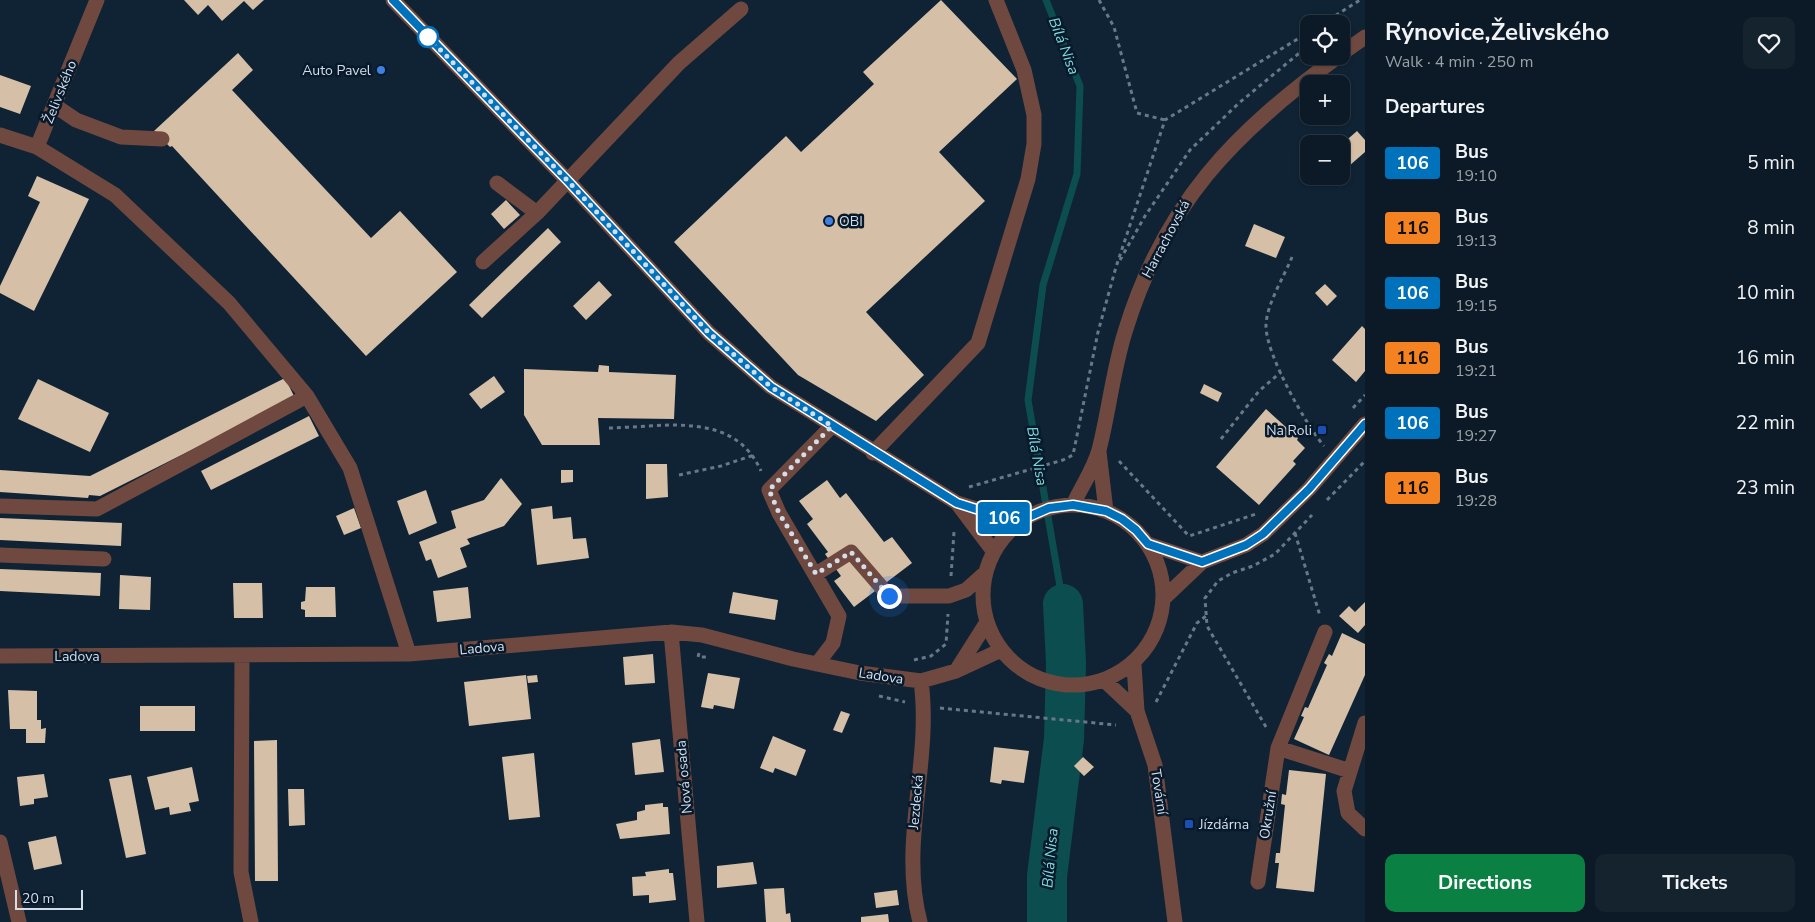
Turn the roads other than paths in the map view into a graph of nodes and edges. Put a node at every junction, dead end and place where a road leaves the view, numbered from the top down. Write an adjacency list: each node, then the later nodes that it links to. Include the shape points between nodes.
1 (97, 0): 8 (street, Želivského)
2 (393, 0): 12 (street)
3 (996, 0): 20 (street, via 1024,70 1034,115 1034,144 1028,179 978,343)
4 (741, 9): 12 (street, via 679,63)
5 (1365, 37): 6 (street, Harrachovská)
6 (1350, 48)
7 (1326, 65): 19 (street, Harrachovská, via 1251,125 1193,190 1176,216 1132,308 1117,362)
8 (54, 105): 10 (street, via 76,120 121,137); 11 (street, Želivského)
9 (0, 135): 11 (street)
10 (162, 139)
11 (37, 148): 16 (street, via 115,195 229,303)
12 (567, 180): 14 (street); 18 (street, via 709,333 771,387)
13 (497, 183): 14 (street)
14 (537, 213): 15 (street)
15 (483, 262)
16 (307, 396): 23 (street, via 97,509); 38 (street, via 350,468)
17 (1365, 424): 30 (street, via 1309,489 1263,534 1246,545)
18 (832, 426): 20 (street); 32 (street, via 769,490 779,513)
19 (1099, 452): 22 (street, Harrachovská); 24 (street, Harrachovská)
20 (873, 453): 21 (street)
21 (957, 503): 25 (street); 27 (street)
22 (1073, 505): 24 (street); 25 (street, via 1049,508)
23 (0, 506)
24 (1106, 511): 26 (street, via 1136,530)
25 (1022, 519): 27 (street)
26 (1148, 544): 30 (street); 33 (street, via 1156,560)
27 (994, 552): 31 (street)
28 (0, 555): 29 (street)
29 (104, 559)
30 (1202, 562): 33 (street)
31 (985, 573): 32 (street, via 966,590 949,596 889,596 851,552); 34 (street, via 983,598)
32 (816, 574): 41 (street, via 839,616 833,643)
33 (1163, 599): 42 (street, via 1160,620 1152,640)
34 (987, 622): 37 (street); 43 (street)
35 (671, 632): 38 (street, Ladova); 41 (street, Ladova, via 702,635); 55 (street, Nová osada)
36 (1325, 632): 48 (street, Okružní)
37 (999, 651): 43 (street, Ladova); 44 (street, via 1028,674 1048,682 1085,685)
38 (409, 654): 39 (street, Ladova)
39 (242, 655): 40 (street, Ladova); 54 (street, via 241,872)
40 (0, 656)
41 (817, 664): 45 (street, Ladova)
42 (1134, 665): 44 (street); 46 (street, Tovární)
43 (956, 671): 45 (street, Ladova)
44 (1104, 680): 46 (street)
45 (921, 681): 56 (street, Jezdecká, via 925,707 912,848)
46 (1137, 711): 57 (street, Tovární, via 1155,765)
47 (1365, 723): 49 (street)
48 (1278, 748): 49 (street); 52 (street, Okružní)
49 (1350, 771): 50 (street, via 1344,791 1348,813)
50 (1365, 829)
51 (0, 842): 53 (street)
52 (1258, 882)
53 (19, 922)
54 (251, 922)
55 (697, 922)
56 (920, 922)
57 (1175, 922)

